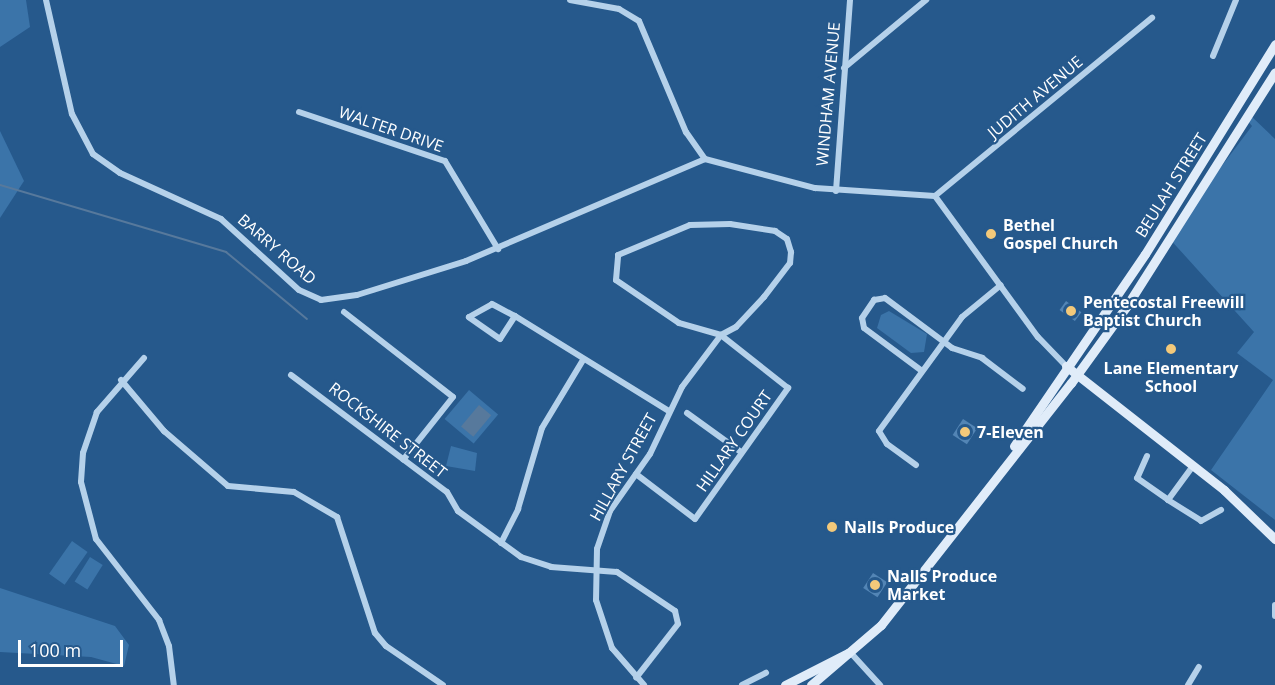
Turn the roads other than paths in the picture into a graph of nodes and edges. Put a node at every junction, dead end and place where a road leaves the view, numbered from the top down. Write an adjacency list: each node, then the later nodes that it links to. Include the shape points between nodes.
1 (46, 0): 15 (street, BARRY ROAD, via 72,114 93,153 120,173 221,219 306,295 344,298)
2 (570, 0): 12 (street, via 619,9 639,21 686,132)
3 (850, 0): 9 (street, WINDHAM AVENUE)
4 (926, 0): 9 (street)
5 (1236, 0): 8 (street)
6 (1152, 18): 14 (street, JUDITH AVENUE)
7 (1275, 44): 23 (main road, BEULAH STREET, via 1145,254)
8 (1213, 56)
9 (844, 69): 13 (street, WINDHAM AVENUE)
10 (1275, 72): 26 (main road, BEULAH STREET)
11 (299, 112): 15 (street, WALTER DRIVE, via 445,162)
12 (705, 159): 13 (street); 15 (street, BARRY ROAD)
13 (836, 191): 14 (street)
14 (935, 196): 16 (street)
15 (498, 249)
16 (1001, 285): 20 (street, via 962,317); 23 (street)
17 (344, 312): 34 (street, via 453,397)
18 (515, 316): 18 (street, via 492,304 469,317 500,339); 22 (street)
19 (721, 336): 19 (street, HILLARY STREET, via 679,323 621,285 613,272 618,255 690,225 730,224 775,231 787,239 790,263 736,327); 29 (street, HILLARY STREET, via 693,370); 31 (street, HILLARY COURT, via 788,388)
20 (945, 342): 24 (street); 24 (street, via 885,298 874,300 864,314 866,331); 28 (street, via 982,358)
21 (144, 358): 27 (street)
22 (583, 360): 29 (street); 41 (street, via 542,428 518,509)
23 (1066, 366): 26 (main road); 33 (main road, BEULAH STREET, via 1029,418)
24 (922, 371): 35 (street, via 879,431 887,444)
25 (291, 375): 34 (street, ROCKSHIRE STREET)
26 (1077, 376): 33 (main road, BEULAH STREET); 36 (main road)
27 (121, 380): 49 (street, via 97,411 86,439 83,499 105,554 159,620 169,646); 50 (street, via 164,430 228,486 294,492 338,517 375,633 386,646)
28 (1023, 389)
29 (669, 411): 37 (street, HILLARY STREET)
30 (687, 413): 31 (street)
31 (741, 452): 37 (street, HILLARY COURT, via 695,519)
32 (1148, 456): 38 (street, via 1137,478)
33 (1007, 459): 45 (main road, BEULAH STREET, via 903,599)
34 (403, 460): 41 (street, ROCKSHIRE STREET, via 447,492 458,512)
35 (916, 465)
36 (1193, 466): 38 (street); 40 (main road)
37 (636, 474): 42 (street, HILLARY STREET, via 604,525)
38 (1168, 500): 39 (street, via 1201,521)
39 (1221, 510)
40 (1275, 539)
41 (501, 543): 42 (street, ROCKSHIRE STREET, via 536,563)
42 (594, 569): 48 (street, HILLARY STREET, via 602,625 618,657); 48 (street, ROCKSHIRE STREET, via 633,579 679,617)
43 (1275, 605): 44 (street)
44 (1275, 616)
45 (850, 652): 53 (main road, BEULAH STREET); 54 (main road, BEULAH STREET); 55 (street)
46 (1199, 667): 56 (street)
47 (766, 673): 52 (street)
48 (636, 678): 51 (street, HILLARY STREET)
49 (174, 685)
50 (443, 685)
51 (644, 685)
52 (742, 685)
53 (785, 685)
54 (811, 685)
55 (880, 685)
56 (1188, 685)

